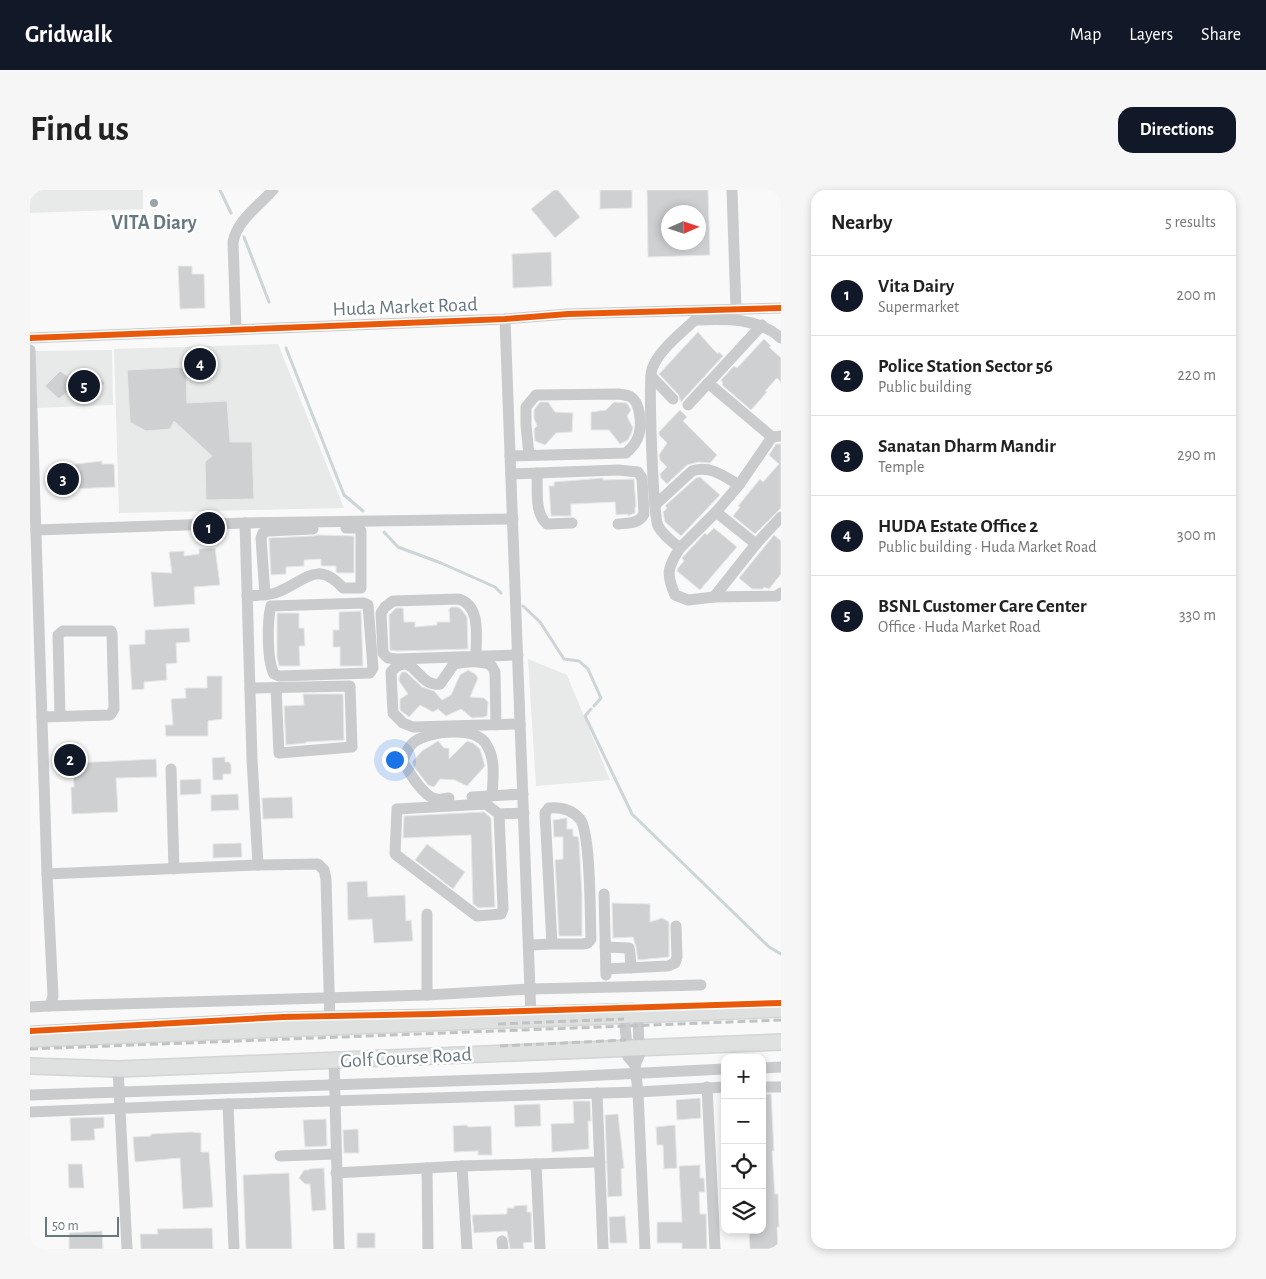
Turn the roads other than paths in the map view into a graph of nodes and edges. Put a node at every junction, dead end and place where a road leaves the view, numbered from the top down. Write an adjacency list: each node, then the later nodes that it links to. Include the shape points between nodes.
1 (273, 190): 7 (street, via 235,232)
2 (732, 190): 4 (street)
3 (781, 308): 4 (street, Huda Market Road)
4 (736, 309): 5 (street, Huda Market Road)
5 (505, 319): 7 (street, Huda Market Road); 17 (street)
6 (762, 325): 9 (street); 11 (street, via 727,319 695,320 656,358); 12 (street)
7 (236, 329): 8 (street, Huda Market Road)
8 (30, 338)
9 (781, 338)
10 (30, 350): 28 (street)
11 (651, 376): 13 (street); 21 (street)
12 (708, 384): 14 (street); 15 (street)
13 (673, 399)
14 (688, 405)
15 (777, 436): 20 (street)
16 (529, 455): 16 (street, via 626,453 640,432 637,404 631,397 619,394 536,395 526,407); 17 (street)
17 (510, 456): 19 (street)
18 (537, 473): 19 (street); 26 (street, via 542,520 547,524); 27 (street, via 638,472 642,478 644,514 634,523)
19 (511, 474): 24 (street)
20 (740, 485): 21 (street, via 716,471 692,471); 22 (street)
21 (655, 504): 30 (street, via 658,526)
22 (716, 512): 29 (street); 30 (street)
23 (781, 517): 29 (street)
24 (512, 519): 25 (street); 40 (street)
25 (245, 522): 28 (street); 33 (street)
26 (572, 523)
27 (618, 524)
28 (36, 530): 44 (street)
29 (756, 544): 34 (street)
30 (680, 548): 34 (street, via 672,560 668,578 675,595 688,600)
31 (781, 593): 34 (street, via 777,596)
32 (265, 595): 32 (street, via 312,575 328,575 343,588 361,588 361,531 358,528 267,530 261,538); 33 (street)
33 (247, 596): 36 (street)
34 (714, 597)
35 (269, 634): 36 (street); 37 (street); 37 (street, via 271,606 364,603 368,605 373,668 366,673 278,676 272,670)
36 (248, 635): 38 (street)
37 (270, 653): 38 (street)
38 (249, 655): 41 (street)
39 (476, 655): 39 (street, via 388,658 383,653 381,613 393,601 464,600 475,615); 40 (street)
40 (518, 655): 46 (street)
41 (250, 688): 42 (street); 53 (street)
42 (276, 688): 42 (street, via 350,686 352,747 279,752)
43 (60, 716): 43 (street, via 110,715 114,709 111,631 63,631 58,635); 44 (street)
44 (42, 720): 45 (street); 55 (street)
45 (30, 724)
46 (520, 724): 47 (street); 49 (street)
47 (496, 725): 47 (street, via 413,727 403,723 393,713 391,672 403,663 434,685 440,684 454,664 485,662 491,665)
48 (171, 769): 54 (street)
49 (523, 794): 50 (street); 52 (street)
50 (492, 796): 50 (street, via 434,799 414,781 403,762 406,752 427,735 459,732 478,736 492,757)
51 (499, 814): 51 (street, via 486,804 397,809 395,854 478,916 501,914); 52 (street)
52 (524, 814): 60 (street)
53 (258, 865): 54 (street); 68 (street, via 318,864 324,870)
54 (174, 868): 55 (street)
55 (46, 874): 70 (street, via 52,996)
56 (604, 894): 61 (street)
57 (427, 914): 67 (street)
58 (676, 926): 62 (street, via 676,963)
59 (552, 944): 59 (street, via 583,944 591,939 585,828 572,811 555,808 549,808 545,813); 60 (street)
60 (529, 945): 66 (street)
61 (605, 947): 62 (street, via 626,946); 63 (street)
62 (631, 968): 63 (street)
63 (606, 969): 65 (street)
64 (701, 985): 65 (street)
65 (606, 987): 66 (street)
66 (530, 989): 67 (street); 73 (street)
67 (427, 995): 68 (street)
68 (329, 997): 70 (street); 75 (street)
69 (781, 1003): 73 (street)
70 (48, 1006): 71 (street)
71 (30, 1007)
72 (781, 1010): 74 (main road, Golf Course Road)
73 (531, 1015): 74 (main road, Golf Course Road); 75 (main road, Golf Course Road)
74 (631, 1015): 79 (street)
75 (330, 1022): 76 (street, via 283,1017); 77 (main road, Golf Course Road)
76 (30, 1031)
77 (30, 1039)
78 (781, 1042): 79 (main road, Golf Course Road)
79 (633, 1049): 80 (main road, Golf Course Road); 85 (street, via 639,1056)
80 (334, 1061): 84 (main road, Golf Course Road); 87 (street)
81 (30, 1066): 84 (main road, Golf Course Road)
82 (781, 1067): 83 (street)
83 (766, 1068)
84 (118, 1069): 92 (street)
85 (635, 1069): 86 (street); 87 (street); 93 (street)
86 (721, 1069)
87 (335, 1085): 92 (street); 96 (street)
88 (721, 1087): 91 (street)
89 (766, 1087): 90 (street)
90 (781, 1087)
91 (707, 1088): 93 (street); 115 (street)
92 (120, 1092): 95 (street); 98 (street)
93 (638, 1092): 94 (street); 114 (street)
94 (597, 1093): 96 (street); 102 (street)
95 (30, 1095)
96 (335, 1101): 97 (street); 100 (street)
97 (228, 1104): 98 (street); 108 (street)
98 (121, 1109): 99 (street); 107 (street)
99 (30, 1112)
100 (336, 1154): 101 (street); 106 (street)
101 (280, 1156)
102 (600, 1162): 103 (street); 113 (street)
103 (536, 1164): 104 (street); 112 (street)
104 (462, 1166): 105 (street); 111 (street)
105 (426, 1168): 106 (street); 110 (street)
106 (336, 1173): 109 (street)
107 (127, 1249)
108 (234, 1249)
109 (339, 1249)
110 (428, 1249)
111 (467, 1249)
112 (540, 1249)
113 (603, 1249)
114 (645, 1249)
115 (715, 1249)

